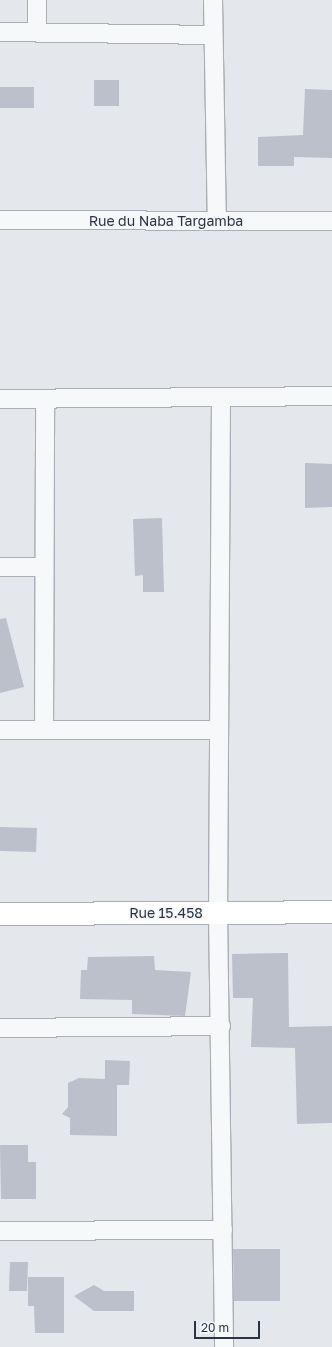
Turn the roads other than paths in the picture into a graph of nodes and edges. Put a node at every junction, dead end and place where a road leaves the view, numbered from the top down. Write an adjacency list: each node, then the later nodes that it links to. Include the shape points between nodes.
1 (37, 0): 4 (street)
2 (213, 0): 5 (street)
3 (0, 32): 4 (street)
4 (37, 32): 5 (street)
5 (213, 35): 7 (street)
6 (0, 220): 7 (street, Rue du Naba Targamba)
7 (217, 221): 8 (street, Rue du Naba Targamba)
8 (332, 221)
9 (332, 396): 10 (street)
10 (221, 398): 12 (street); 17 (street)
11 (0, 399): 12 (street)
12 (45, 400): 14 (street)
13 (0, 567): 14 (street)
14 (42, 567): 15 (street)
15 (44, 729): 16 (street); 17 (street)
16 (0, 730)
17 (218, 730): 18 (street)
18 (218, 912): 19 (main road, Rue 15.458); 20 (main road, Rue 15.458); 21 (street)
19 (332, 912)
20 (0, 914)
21 (221, 1026): 22 (street); 23 (street)
22 (0, 1028)
23 (223, 1230): 24 (street); 25 (street)
24 (0, 1231)
25 (224, 1347)

